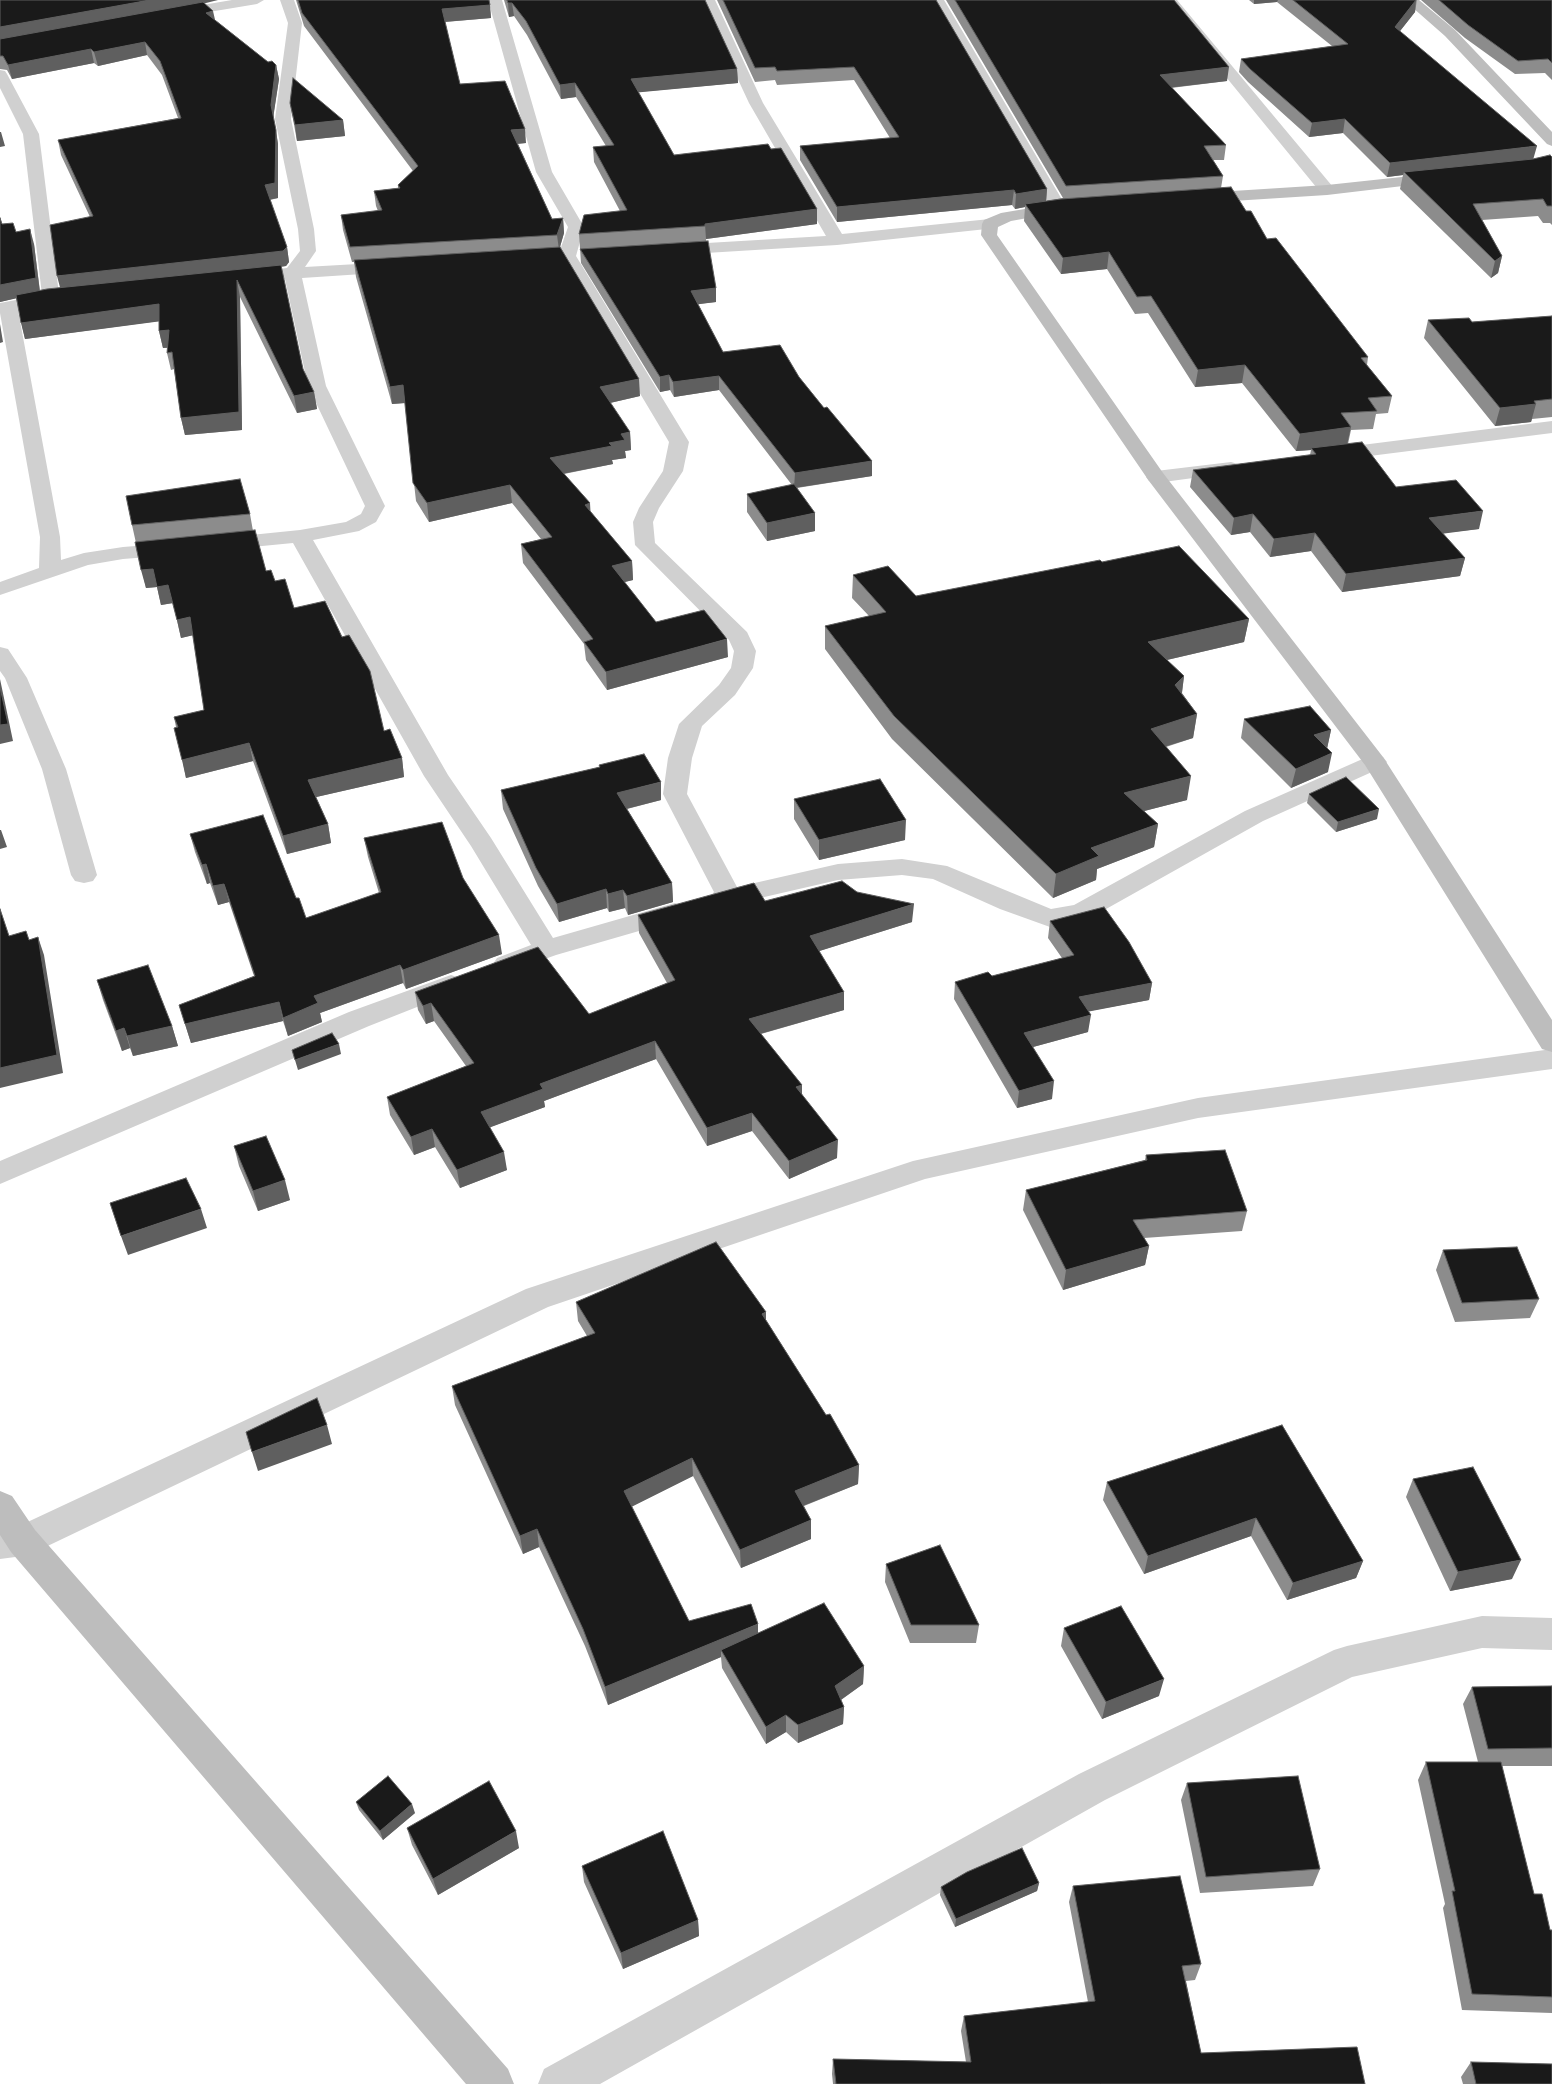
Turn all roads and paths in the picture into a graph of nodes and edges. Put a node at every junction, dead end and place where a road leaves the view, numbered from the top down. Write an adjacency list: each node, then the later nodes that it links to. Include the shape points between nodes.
1 (257, 0): 8 (street)
2 (286, 0): 20 (street, via 295,23 283,119 308,251)
3 (495, 0): 35 (street, via 544,172 576,227 567,256 679,442 673,471 643,522 645,545 739,637 745,651 742,668 727,690 691,724 680,758 674,794)
4 (708, 0): 17 (street, via 756,102)
5 (937, 0): 15 (street)
6 (1170, 0): 12 (street)
7 (1411, 0): 10 (street, via 1450,33)
8 (160, 16)
9 (0, 74): 23 (street, via 32,134)
10 (1552, 141)
11 (1462, 175): 12 (street)
12 (1327, 190): 13 (street)
13 (1178, 200)
14 (1078, 206): 15 (street)
15 (1059, 208): 16 (street, via 1007,217)
16 (990, 224): 17 (street); 28 (street, via 989,235)
17 (837, 240): 18 (street)
18 (654, 251)
19 (410, 266): 20 (street)
20 (292, 273): 21 (street); 29 (street, via 317,386 375,506 369,518 352,527)
21 (234, 279)
22 (70, 296): 23 (street)
23 (51, 298): 24 (street)
24 (5, 308): 30 (street, via 50,538)
25 (1552, 427): 26 (street)
26 (1314, 457)
27 (1245, 466): 28 (street)
28 (1156, 477): 33 (street)
29 (300, 536): 30 (street, via 123,553 84,559); 36 (street, via 436,776)
30 (50, 572): 31 (street)
31 (0, 589)
32 (0, 654): 34 (street, via 16,678 54,769)
33 (1375, 762): 35 (street, via 1254,816 1081,912 1050,918 938,872 902,867 838,872); 37 (street)
34 (84, 875)
35 (729, 896): 36 (street)
36 (547, 949): 39 (street, via 359,1019)
37 (1552, 1042)
38 (1552, 1059): 41 (street, via 1198,1108 923,1169 537,1298)
39 (0, 1174)
40 (0, 1506): 41 (street)
41 (12, 1542): 43 (street)
42 (1552, 1634): 44 (street, via 1482,1632 1347,1662 1092,1787)
43 (493, 2084)
44 (559, 2084)

